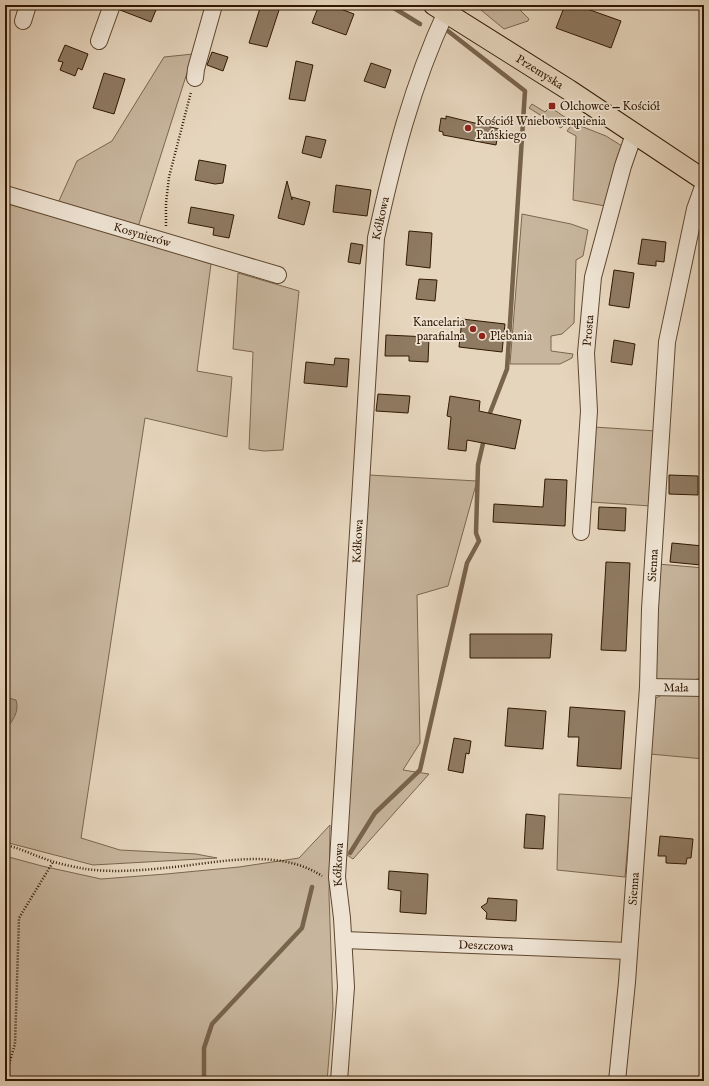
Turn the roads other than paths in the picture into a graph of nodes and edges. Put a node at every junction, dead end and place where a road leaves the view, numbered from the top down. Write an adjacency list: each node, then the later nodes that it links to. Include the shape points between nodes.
1 (28, 5): 5 (street)
2 (112, 5): 6 (street)
3 (214, 5): 7 (street)
4 (440, 8): 8 (main road, Przemyska); 16 (street, Kółkowa, via 392,162 376,238 337,877)
5 (23, 21)
6 (99, 41)
7 (195, 78)
8 (634, 134): 9 (main road, Przemyska); 13 (street, Prosta, via 594,277 586,353 589,411)
9 (704, 180)
10 (704, 184): 14 (street, Sienna, via 695,209 667,342 650,609)
11 (5, 194): 12 (street, Kosynierów)
12 (278, 275)
13 (581, 532)
14 (648, 687): 15 (street, Mała); 17 (street, Sienna)
15 (704, 688)
16 (344, 940): 17 (street, Deszczowa); 18 (street, Kółkowa, via 346,987)
17 (628, 951): 19 (street, Sienna)
18 (339, 1081)
19 (617, 1081)

